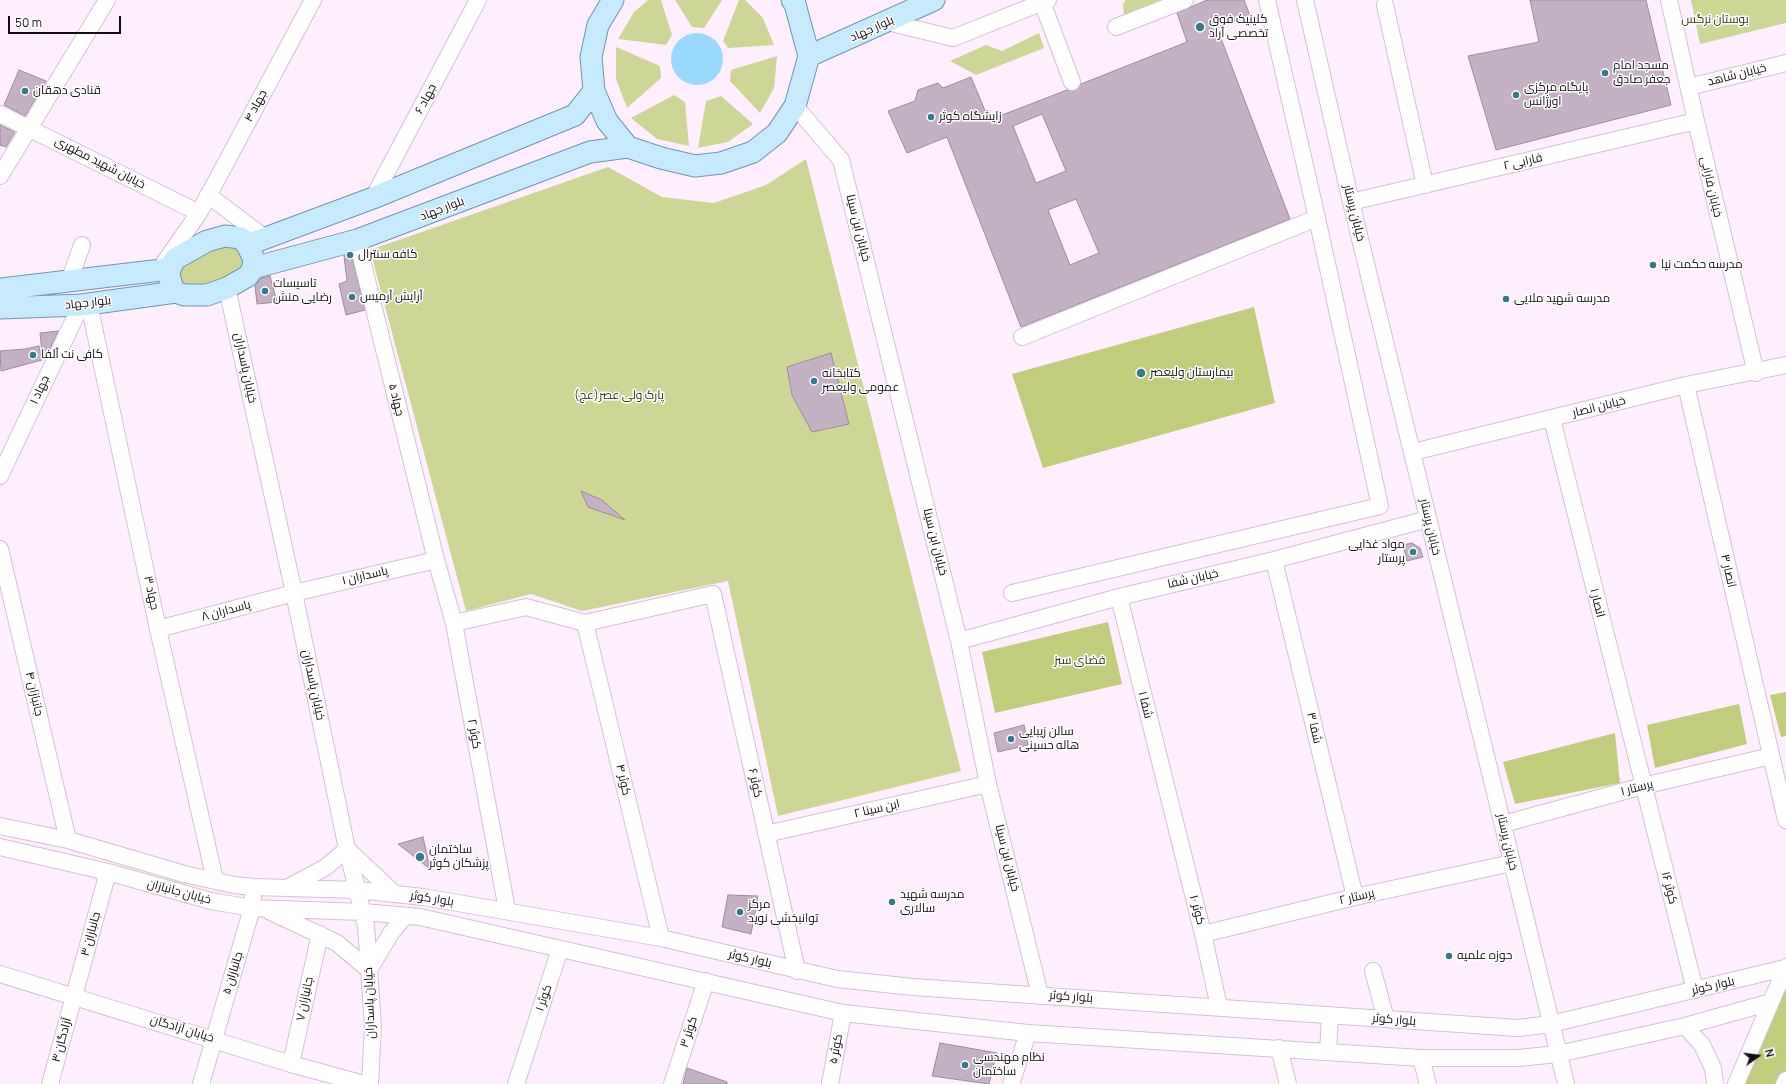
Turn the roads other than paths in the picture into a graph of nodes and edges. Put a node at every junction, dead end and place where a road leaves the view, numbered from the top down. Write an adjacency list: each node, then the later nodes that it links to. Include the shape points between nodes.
1 (107, 0): 23 (street)
2 (313, 0): 27 (street, جهاد ۴)
3 (478, 0): 28 (street, جهاد ۶)
4 (613, 0): 19 (main road, via 598,25 591,57)
5 (934, 0): 13 (main road, بلوار جهاد)
6 (1185, 0): 14 (street)
7 (1266, 0): 31 (street)
8 (1305, 0): 29 (street, خیابان پرستار)
9 (1669, 0): 18 (street, خیابان فارابی)
10 (797, 1): 15 (main road)
11 (1045, 1): 13 (street, via 953,38); 17 (street)
12 (1385, 6): 26 (street)
13 (887, 22): 15 (main road, بلوار جهاد)
14 (1116, 27)
15 (809, 56): 20 (main road)
16 (1786, 63): 18 (street, خیابان شاهد)
17 (1072, 82)
18 (1688, 87): 22 (street, خیابان فارابی)
19 (594, 91): 24 (main road, via 607,121); 28 (main road, via 575,115)
20 (796, 106): 24 (main road, via 777,133 753,152 721,163 695,166); 60 (street, خیابان ابن سینا, via 841,160)
21 (0, 114): 23 (street, خیابان شهید مطهری)
22 (1696, 121): 26 (street, فارابی ۲); 45 (street, خیابان فارابی)
23 (29, 127): 25 (street); 30 (street, خیابان شهید مطهری)
24 (628, 147): 32 (main road, بلوار جهاد, via 590,152)
25 (0, 176)
26 (1425, 186): 29 (street, فارابی ۲)
27 (208, 195): 30 (street, جهاد ۴); 33 (street)
28 (374, 198): 33 (main road)
29 (1351, 202): 48 (street, خیابان پرستار)
30 (199, 213): 36 (street, جهاد ۴)
31 (1317, 218): 43 (street); 55 (street, via 1380,506)
32 (357, 240): 35 (main road, بلوار جهاد); 52 (street, جهاد ۵)
33 (256, 241): 35 (main road); 36 (main road, via 225,236 189,250)
34 (82, 245): 37 (street)
35 (253, 268): 38 (main road, بلوار جهاد, via 248,276)
36 (164, 270): 37 (main road, بلوار جهاد); 40 (main road)
37 (69, 281): 39 (main road, بلوار جهاد)
38 (227, 288): 40 (main road, بلوار جهاد, via 196,296); 54 (street, خیابان پاسداران)
39 (0, 289)
40 (176, 292): 41 (main road, بلوار جهاد)
41 (85, 305): 42 (main road, بلوار جهاد); 49 (street, جهاد ۱); 59 (street, جهاد ۳)
42 (0, 308)
43 (1022, 337)
44 (1786, 365): 45 (street, خیابان انصار)
45 (1756, 373): 46 (street, خیابان انصار)
46 (1686, 385): 47 (street, خیابان انصار); 61 (street, انصار ۳)
47 (1552, 419): 48 (street, خیابان انصار); 63 (street, انصار ۱)
48 (1413, 452): 50 (street, خیابان پرستار)
49 (0, 476)
50 (1428, 519): 53 (street, خیابان شفا); 66 (street, خیابان پرستار)
51 (0, 549): 69 (street, جانبازان ۴)
52 (436, 560): 54 (street, پاسداران ۱); 57 (street, کوثر ۲)
53 (1274, 560): 56 (street, خیابان شفا); 80 (street, شفا ۳)
54 (294, 593): 59 (street, پاسداران ۸); 71 (street, خیابان پاسداران)
55 (1012, 593)
56 (1119, 597): 60 (street, خیابان شفا); 64 (street, شفا ۱)
57 (454, 623): 58 (street, via 526,607); 82 (street, کوثر ۲)
58 (585, 623): 68 (street, کوثر ۶, via 713,594); 87 (street, کوثر ۴)
59 (158, 630): 74 (street, جهاد ۳)
60 (959, 641): 62 (street, خیابان ابن سینا)
61 (1771, 756): 63 (street, پرستار ۱); 65 (street, انصار ۳)
62 (988, 784): 68 (street, ابن سینا ۲); 96 (street, خیابان ابن سینا)
63 (1643, 786): 66 (street, پرستار ۱); 95 (street, کوثر ۱۶)
64 (1171, 813): 86 (street, کوثر ۱۰)
65 (1786, 820)
66 (1503, 824): 72 (street, خیابان پرستار)
67 (0, 826): 69 (street, خیابان جانبازان)
68 (766, 834): 91 (street, کوثر ۶)
69 (68, 840): 74 (street, خیابان جانبازان, via 136,861)
70 (0, 847): 73 (street, خیابان جانبازان)
71 (347, 850): 76 (street, via 326,867); 77 (street, خیابان پاسداران); 78 (street)
72 (1512, 863): 80 (street, پرستار ۲); 103 (street, خیابان پرستار)
73 (108, 872): 81 (street, خیابان جانبازان, via 212,901); 97 (street, جانبازان ۳)
74 (215, 880): 75 (street, خیابان جانبازان)
75 (254, 887): 76 (street, خیابان جانبازان); 81 (street, جانبازان ۵)
76 (287, 888): 77 (street, خیابان جانبازان)
77 (358, 890): 78 (street, بلوار کوثر); 83 (street, خیابان پاسداران)
78 (395, 894): 79 (street, بلوار کوثر)
79 (422, 897): 82 (street, بلوار کوثر); 84 (street)
80 (1354, 897): 86 (street, پرستار ۲)
81 (258, 908): 83 (street, خیابان جانبازان); 85 (street); 106 (street, جانبازان ۵)
82 (507, 910): 87 (street, بلوار کوثر)
83 (363, 912): 84 (street, بلوار کوثر); 90 (street, خیابان پاسداران)
84 (413, 916): 88 (street, بلوار کوثر); 90 (street, via 390,933)
85 (320, 934): 90 (street, via 337,943); 111 (street, جانبازان ۷)
86 (1203, 934): 99 (street, کوثر ۱۰)
87 (661, 938): 91 (street, بلوار کوثر)
88 (560, 949): 94 (street, بلوار کوثر); 117 (street, کوثر ۱)
89 (1786, 968): 95 (street, بلوار کوثر); 98 (street)
90 (370, 970): 116 (street, خیابان پاسداران, via 373,1026)
91 (797, 970): 96 (street, بلوار کوثر, via 837,979 913,987)
92 (1373, 971): 102 (street)
93 (0, 974): 97 (street, خیابان آزادگان)
94 (706, 981): 100 (street, بلوار کوثر); 118 (street, کوثر ۳)
95 (1695, 990): 103 (street, بلوار کوثر)
96 (1040, 995): 99 (street, بلوار کوثر)
97 (74, 996): 106 (street, خیابان آزادگان); 113 (street, آزادگان ۳)
98 (1770, 1002): 104 (street, بلوار کوثر); 125 (street)
99 (1219, 1007): 101 (street, بلوار کوثر)
100 (843, 1013): 105 (street, بلوار کوثر); 119 (street, کوثر ۵)
101 (1330, 1016): 102 (street, بلوار کوثر); 108 (street)
102 (1386, 1019): 103 (street, بلوار کوثر, via 1518,1028)
103 (1551, 1024): 109 (street, خیابان پرستار)
104 (1685, 1026): 109 (street, بلوار کوثر); 124 (street, via 1702,1045 1713,1068)
105 (1028, 1033): 107 (street, بلوار کوثر); 120 (street)
106 (213, 1039): 111 (street, خیابان آزادگان); 114 (street, جانبازان ۵)
107 (1279, 1048): 108 (street, بلوار کوثر); 121 (street)
108 (1328, 1052): 110 (street, بلوار کوثر)
109 (1558, 1054): 110 (street, بلوار کوثر, via 1518,1058); 123 (street, خیابان پرستار)
110 (1421, 1058): 122 (street)
111 (291, 1064): 115 (street, خیابان آزادگان)
112 (1786, 1080): 126 (street)
113 (50, 1084)
114 (201, 1084)
115 (364, 1084)
116 (370, 1084)
117 (516, 1084)
118 (672, 1084)
119 (830, 1084)
120 (1011, 1084)
121 (1288, 1084)
122 (1428, 1084)
123 (1566, 1084)
124 (1715, 1084)
125 (1736, 1084)
126 (1784, 1084)

